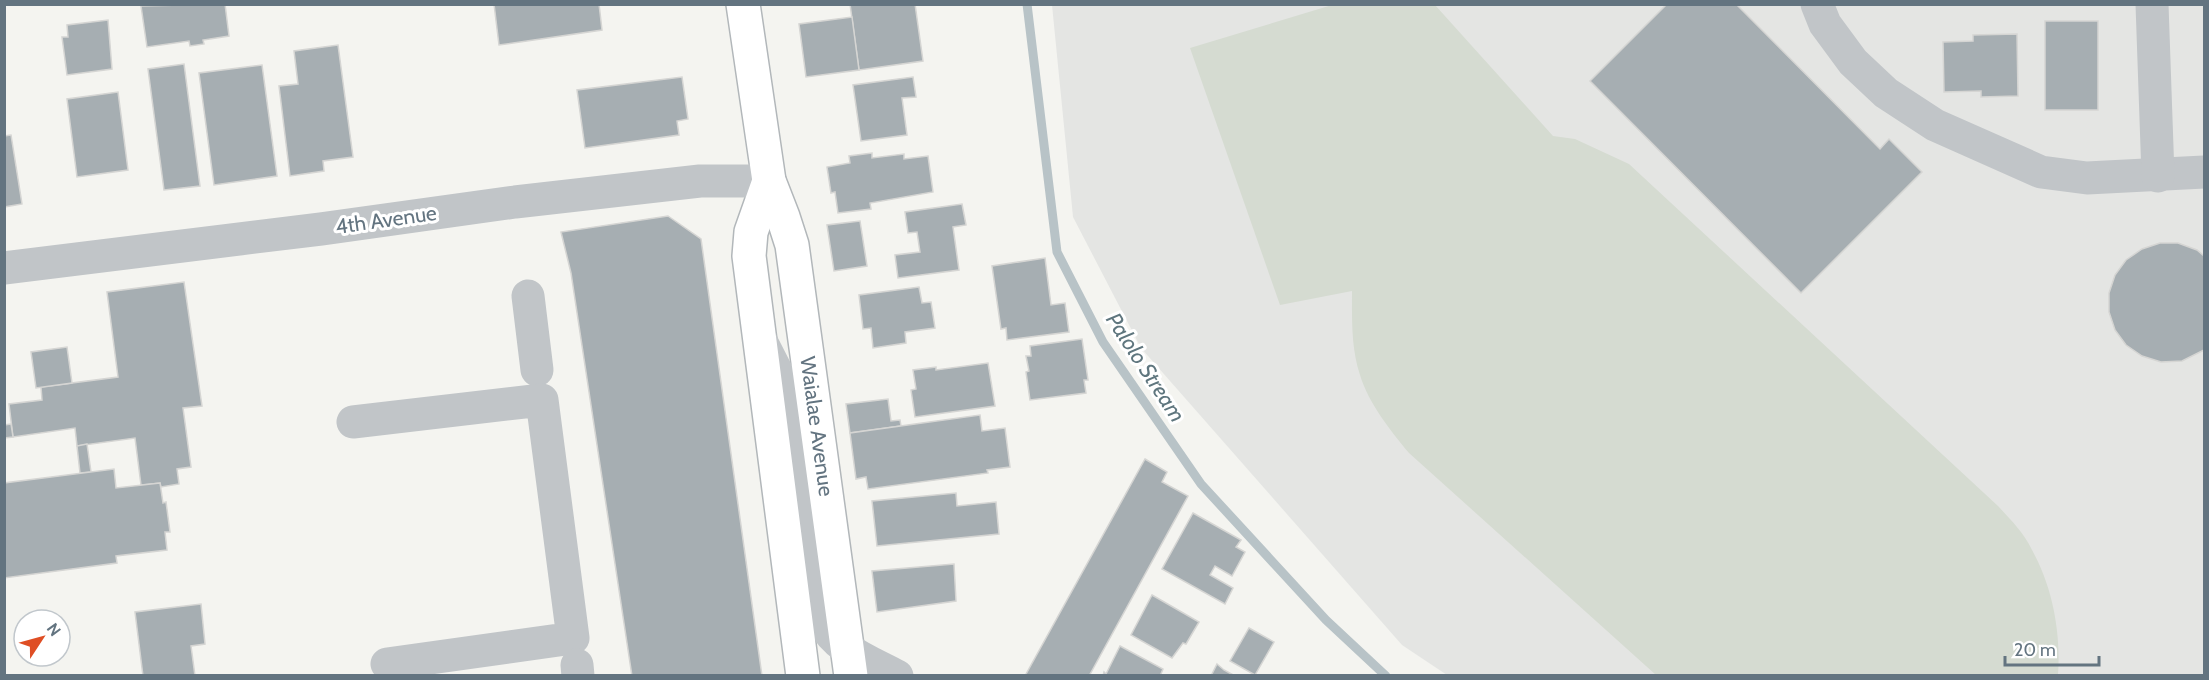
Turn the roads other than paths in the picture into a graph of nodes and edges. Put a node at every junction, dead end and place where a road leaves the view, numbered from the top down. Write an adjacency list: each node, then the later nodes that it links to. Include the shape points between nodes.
1 (743, 4): 6 (main road, Waialae Avenue)
2 (1817, 4): 5 (street, via 1825,24 1853,62 1886,93 1935,125 2041,172 2087,178)
3 (2152, 4): 5 (street)
4 (2205, 172): 5 (street)
5 (2158, 176)
6 (768, 181): 7 (street, 4th Avenue, via 700,181 526,200); 9 (main road, Waialae Avenue, via 748,243); 13 (main road, Waialae Avenue, via 792,245)
7 (4, 268)
8 (528, 296): 10 (street)
9 (759, 336): 13 (street, via 794,414 821,620); 15 (main road, Waialae Avenue)
10 (539, 385): 11 (street); 12 (street)
11 (353, 422)
12 (576, 659): 14 (street)
13 (850, 663): 16 (street)
14 (387, 664)
15 (803, 675)
16 (897, 675)

